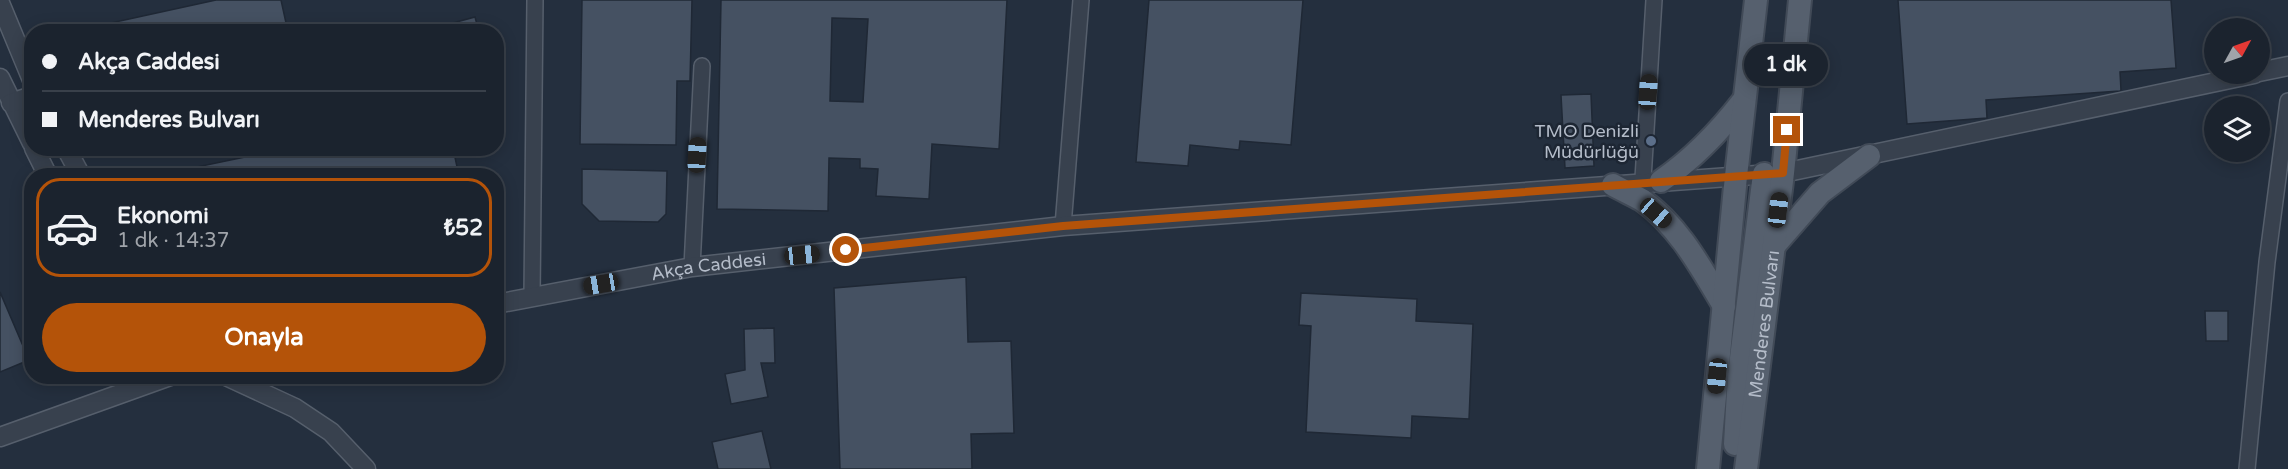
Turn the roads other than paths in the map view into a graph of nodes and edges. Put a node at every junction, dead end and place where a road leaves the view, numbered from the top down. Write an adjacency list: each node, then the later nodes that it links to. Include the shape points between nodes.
1 (535, 0): 26 (street)
2 (1082, 0): 23 (street)
3 (1654, 0): 22 (street)
4 (1756, 0): 15 (main road, Menderes Bulvarı)
5 (1770, 0): 20 (main road)
6 (1800, 0): 20 (main road, Menderes Bulvarı)
7 (0, 3): 8 (street)
8 (24, 61)
9 (702, 66): 25 (street)
10 (2288, 66): 11 (street)
11 (2270, 70)
12 (0, 78): 17 (street)
13 (2205, 84): 19 (street)
14 (24, 99): 17 (street)
15 (1743, 101): 20 (main road, Menderes Bulvarı); 22 (main road, via 1696,153)
16 (2288, 101): 36 (street, via 2267,262)
17 (11, 104): 18 (street)
18 (24, 128)
19 (1869, 156): 20 (street); 24 (main road, via 1820,193)
20 (1758, 174): 22 (street); 24 (main road, Menderes Bulvarı); 28 (main road, Menderes Bulvarı); 34 (main road)
21 (1613, 185): 22 (main road); 23 (street, Akça Caddesi)
22 (1648, 188): 28 (main road)
23 (1063, 226): 25 (street, Akça Caddesi)
24 (1773, 247): 35 (main road, Menderes Bulvarı)
25 (692, 267): 26 (street, Akça Caddesi)
26 (532, 296): 27 (street, Akça Caddesi)
27 (504, 302)
28 (1724, 306): 33 (main road, Menderes Bulvarı)
29 (144, 384): 31 (street)
30 (243, 384): 32 (street, via 295,408 331,432)
31 (0, 437)
32 (366, 469)
33 (1708, 469)
34 (1733, 469)
35 (1746, 469)
36 (2247, 469)

